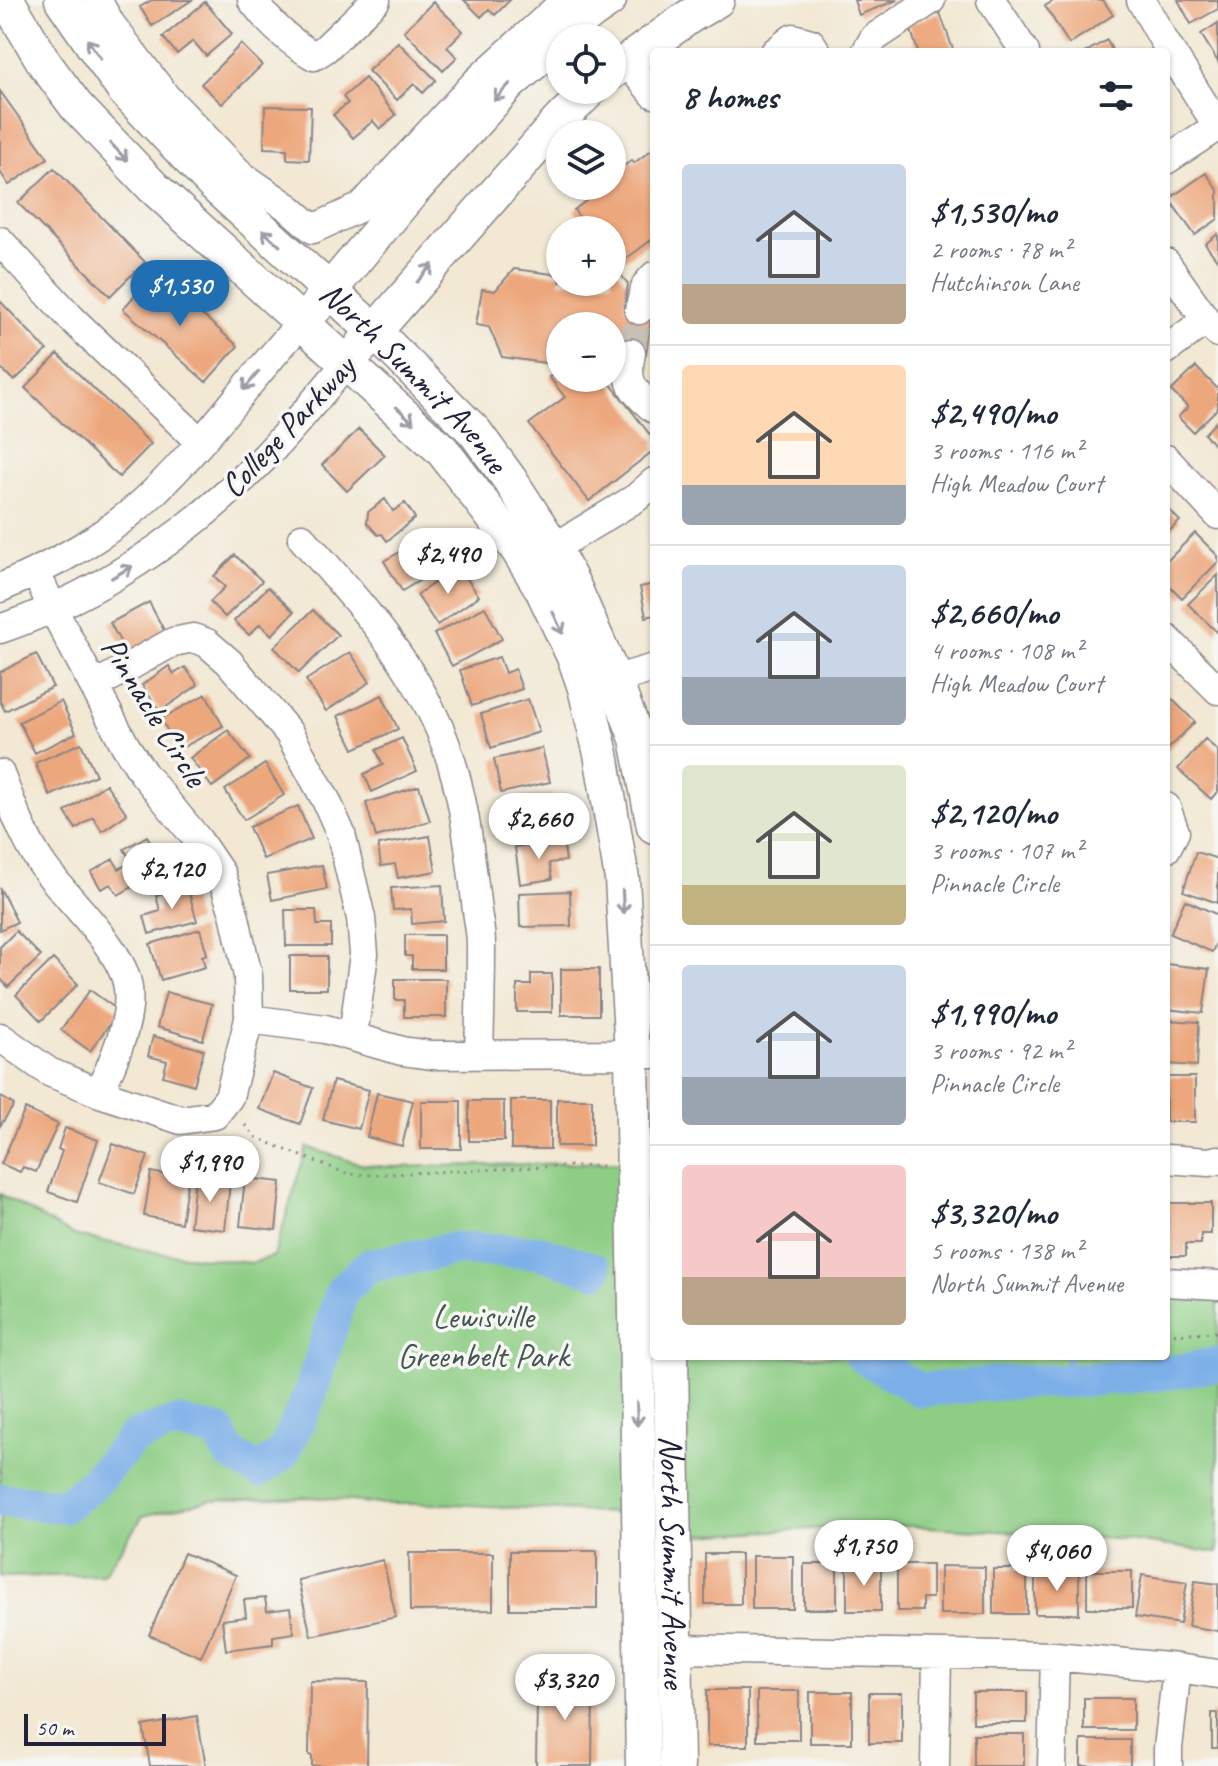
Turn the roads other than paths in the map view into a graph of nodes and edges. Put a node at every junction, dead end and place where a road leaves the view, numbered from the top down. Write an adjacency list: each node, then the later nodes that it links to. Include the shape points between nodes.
1 (7, 0): 31 (main road, North Summit Avenue, one-way to 31, via 76,106 153,187)
2 (62, 0): 29 (main road, North Summit Avenue, one-way to 2, via 214,185 123,89)
3 (97, 0): 6 (street, via 166,97 241,175 313,229 361,207 478,80)
4 (252, 0): 5 (street, via 283,34 314,56)
5 (376, 0)
6 (566, 0)
7 (609, 0): 12 (main road, College Parkway)
8 (717, 0): 20 (main road)
9 (931, 0): 15 (street, via 874,38)
10 (992, 0): 16 (street)
11 (1141, 0): 17 (street)
12 (578, 24)
13 (780, 48): 14 (street, via 793,38)
14 (814, 48)
15 (868, 48)
16 (1022, 48)
17 (1169, 48)
18 (1170, 50): 24 (street)
19 (546, 52): 29 (main road, College Parkway, one-way to 29, via 509,84)
20 (626, 62)
21 (626, 72): 22 (street)
22 (650, 91)
23 (576, 104): 33 (main road, College Parkway, one-way to 23)
24 (1218, 126): 25 (street)
25 (1170, 157)
26 (0, 241): 38 (street)
27 (1170, 268): 32 (street)
28 (650, 280): 30 (street)
29 (329, 291): 31 (main road, College Parkway); 33 (main road, North Summit Avenue)
30 (639, 310)
31 (302, 322): 36 (main road, North Summit Avenue); 38 (street, College Parkway, one-way to 38)
32 (1212, 326): 34 (street)
33 (374, 331): 36 (main road, College Parkway); 43 (main road, North Summit Avenue, via 475,432)
34 (1170, 348)
35 (631, 353): 37 (street, via 630,384)
36 (347, 363): 46 (street, College Parkway, one-way to 36, via 132,566 211,508 264,458); 50 (main road, North Summit Avenue, one-way to 50, via 442,450 518,550 575,659)
37 (650, 406)
38 (200, 442): 44 (street, College Parkway, via 153,494 79,550)
39 (1170, 463): 41 (street)
40 (650, 486): 43 (street)
41 (1218, 515)
42 (302, 538): 60 (street, via 410,673 439,729 461,793 481,941)
43 (554, 548): 50 (main road, North Summit Avenue, via 574,587)
44 (36, 573): 45 (street, College Parkway); 46 (street, Pinnacle Circle)
45 (0, 588)
46 (53, 609): 47 (street, College Parkway); 51 (street, Pinnacle Circle)
47 (0, 629)
48 (1170, 642): 52 (street)
49 (650, 669): 50 (street)
50 (599, 684): 54 (main road, North Summit Avenue, via 637,739); 61 (main road, North Summit Avenue, one-way to 61, via 603,767)
51 (94, 686): 57 (street, Pinnacle Circle, via 143,773 221,874 243,946); 58 (street, via 173,642 193,638 229,662 289,733 341,834 361,918 364,954)
52 (1218, 690)
53 (0, 774): 62 (street, via 28,843 124,973 126,1019)
54 (650, 806)
55 (1170, 818): 56 (street, via 1175,832)
56 (1170, 841)
57 (249, 1019): 58 (street); 62 (street, Pinnacle Circle, via 229,1097 215,1115 181,1120)
58 (353, 1036): 60 (street, via 402,1051)
59 (0, 1037): 62 (street, Pinnacle Circle, via 49,1072)
60 (479, 1054): 61 (street)
61 (643, 1054): 73 (main road, North Summit Avenue, one-way to 73)
62 (100, 1093)
63 (1170, 1159): 64 (street)
64 (1218, 1160)
65 (1170, 1282): 66 (street)
66 (1218, 1285)
67 (671, 1360): 68 (main road, North Summit Avenue)
68 (676, 1649): 69 (street); 74 (main road, North Summit Avenue)
69 (937, 1654): 70 (street); 75 (street)
70 (1055, 1656): 71 (street); 76 (street)
71 (1177, 1668): 72 (street); 77 (street)
72 (1218, 1674)
73 (643, 1766)
74 (677, 1766)
75 (935, 1766)
76 (1052, 1766)
77 (1168, 1766)

